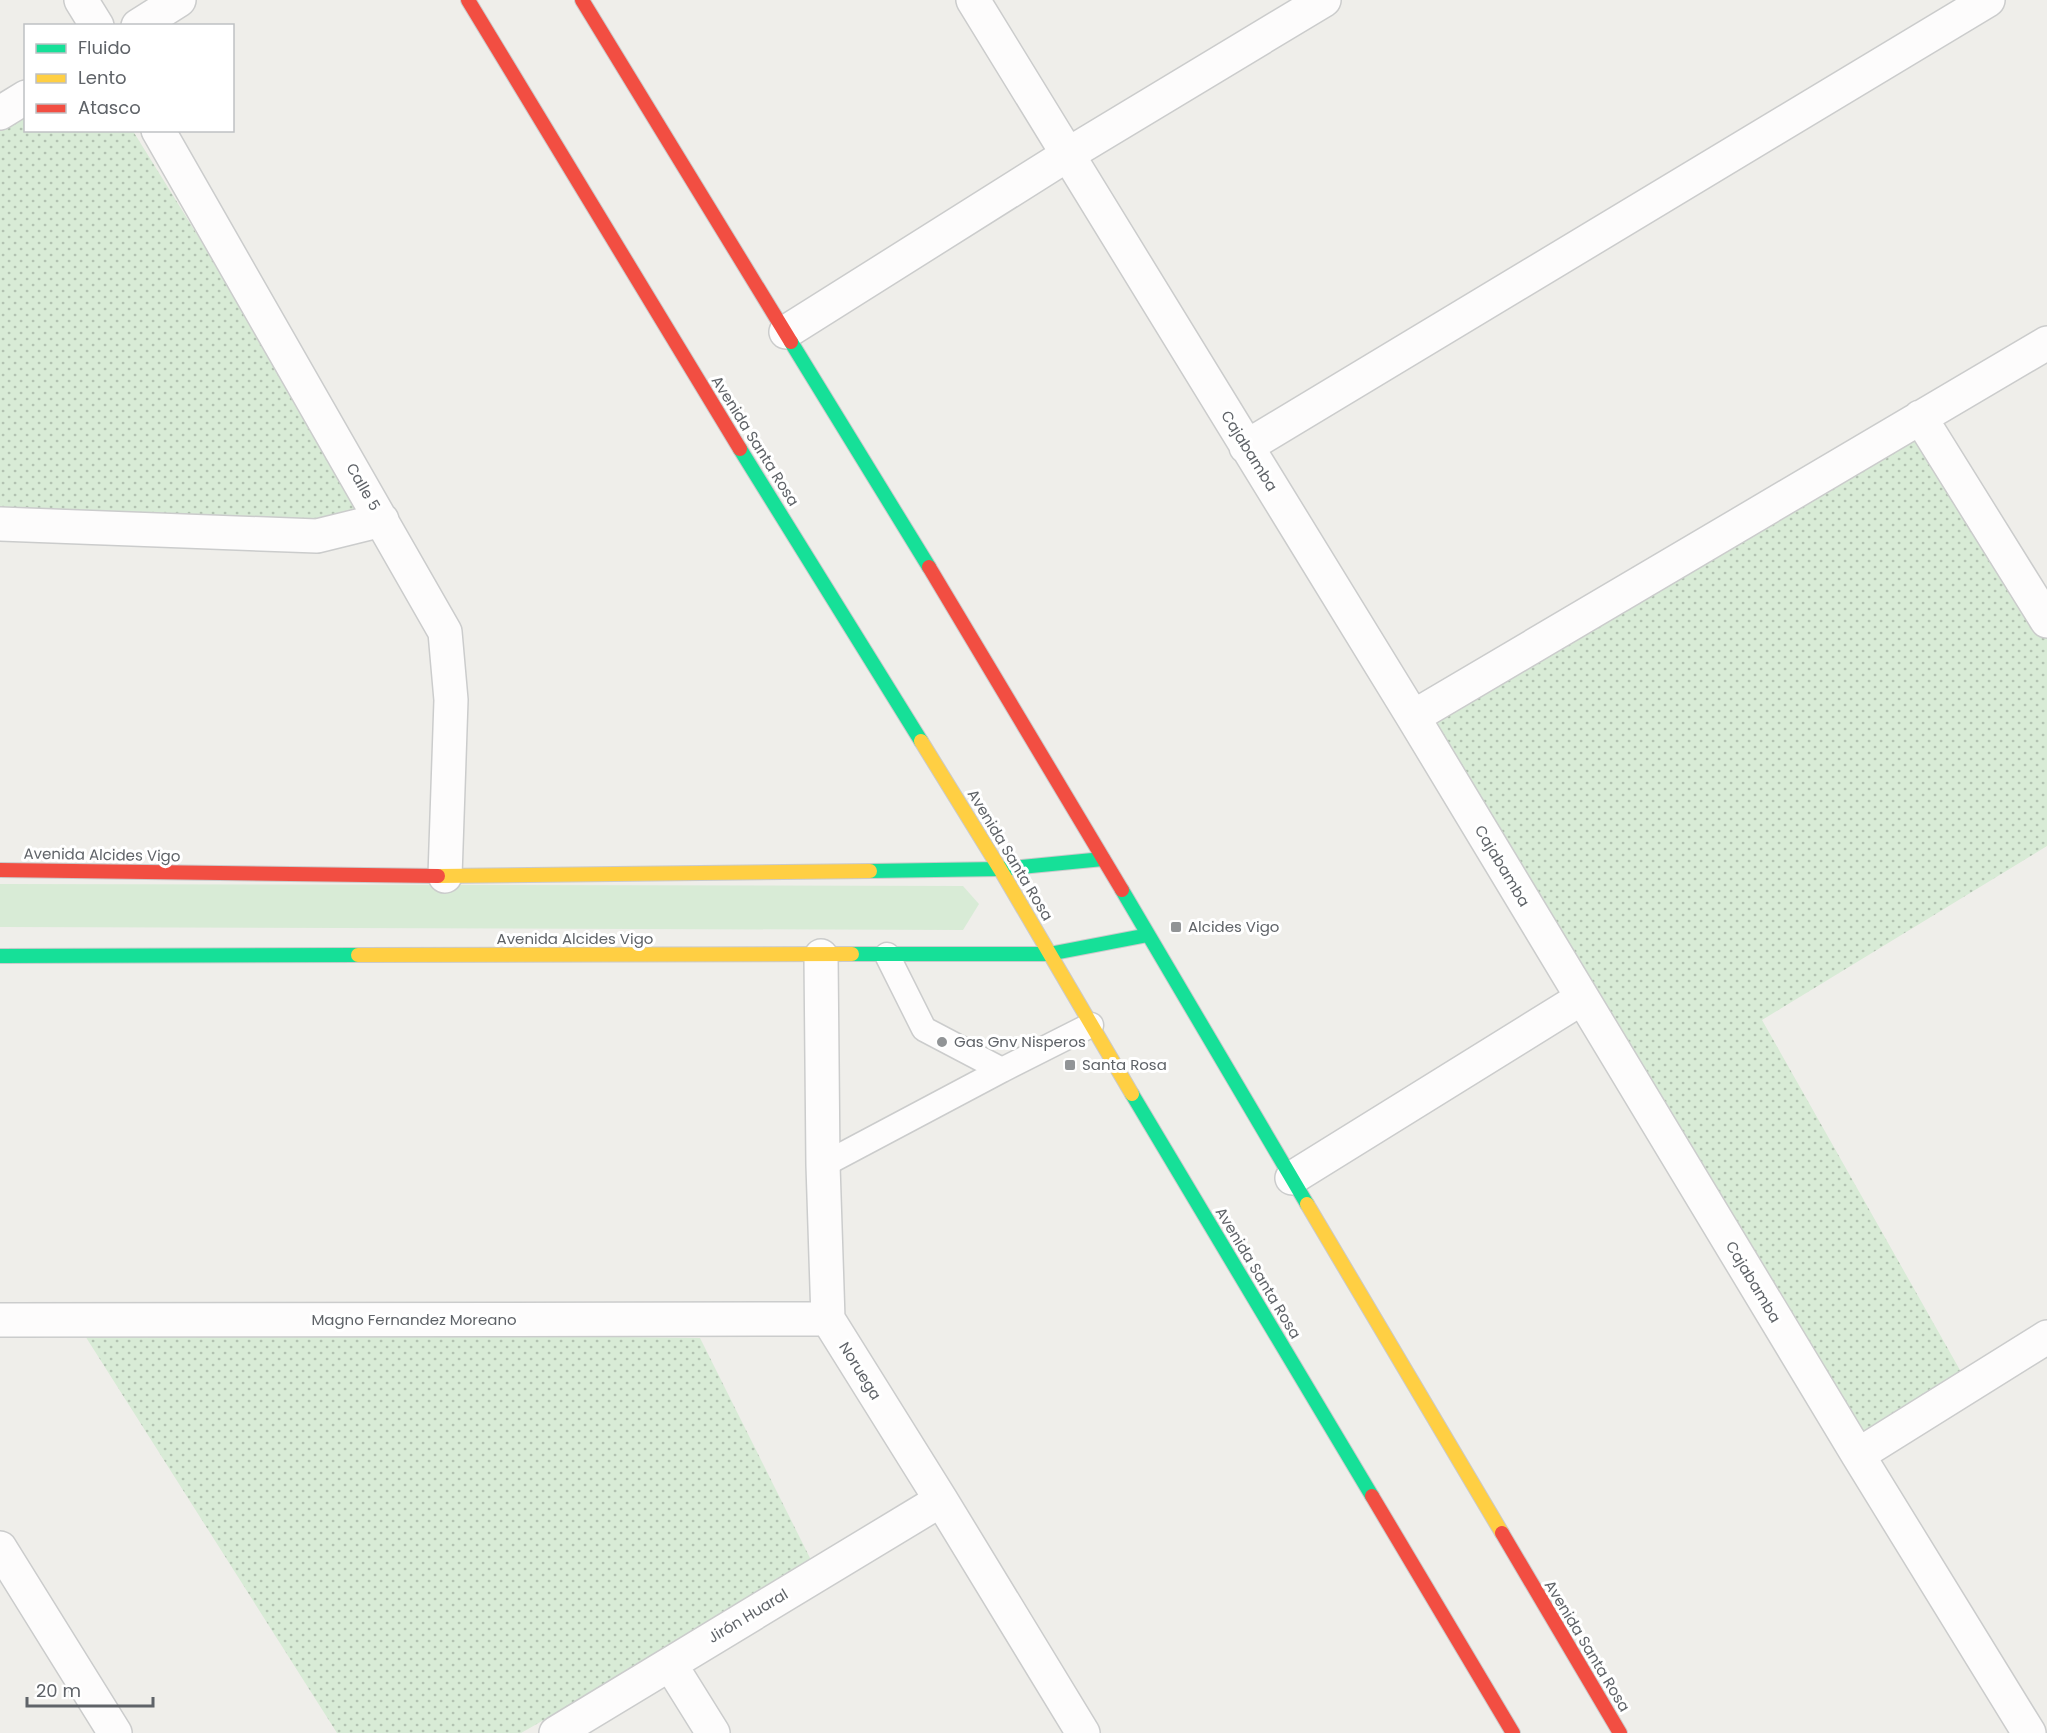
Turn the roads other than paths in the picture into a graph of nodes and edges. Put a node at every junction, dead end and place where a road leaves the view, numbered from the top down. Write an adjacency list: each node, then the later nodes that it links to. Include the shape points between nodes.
1 (81, 0): 8 (street)
2 (179, 0): 9 (street)
3 (468, 0): 23 (main road, Avenida Santa Rosa)
4 (582, 0): 14 (main road, Avenida Santa Rosa)
5 (973, 0): 13 (street, Cajabamba)
6 (1324, 0): 13 (street)
7 (1988, 0): 17 (street)
8 (96, 24)
9 (141, 24)
10 (24, 98): 11 (street)
11 (0, 113)
12 (160, 132): 18 (street, Calle 5)
13 (1067, 155): 14 (street); 17 (street, Cajabamba)
14 (786, 332): 22 (main road, Avenida Santa Rosa)
15 (2047, 343): 16 (street)
16 (1920, 417): 20 (street); 21 (street)
17 (1246, 447): 21 (street, Cajabamba)
18 (382, 520): 19 (street, via 316,536); 25 (street, Calle 5, via 445,632 451,700)
19 (0, 524)
20 (2047, 621)
21 (1413, 717): 31 (street, Cajabamba)
22 (1104, 859): 23 (main road, Avenida Alcides Vigo); 26 (main road, Avenida Santa Rosa)
23 (1000, 869): 25 (main road, Avenida Alcides Vigo); 27 (main road, Avenida Santa Rosa)
24 (0, 870): 25 (main road, Avenida Alcides Vigo)
25 (446, 876)
26 (1148, 935): 27 (main road, Avenida Alcides Vigo); 35 (main road, Avenida Santa Rosa)
27 (1049, 954): 28 (main road, Avenida Alcides Vigo); 32 (main road, Avenida Santa Rosa)
28 (886, 955): 30 (main road, Avenida Alcides Vigo); 33 (lane, via 924,1029)
29 (0, 956): 30 (main road, Avenida Alcides Vigo)
30 (821, 956): 34 (street)
31 (1582, 999): 35 (street); 39 (street, Cajabamba)
32 (1091, 1025): 33 (lane); 47 (main road, Avenida Santa Rosa)
33 (1002, 1070): 34 (lane)
34 (823, 1165): 36 (street)
35 (1292, 1178): 48 (main road, Avenida Santa Rosa)
36 (828, 1319): 37 (street, Magno Fernandez Moreano); 40 (street, Noruega)
37 (0, 1320)
38 (2047, 1337): 39 (street)
39 (1858, 1455): 49 (street, Cajabamba)
40 (941, 1500): 42 (street, Jirón Huaral); 46 (street, Noruega)
41 (6, 1570): 43 (street)
42 (670, 1664): 44 (street, Jirón Huaral); 45 (street)
43 (115, 1733)
44 (556, 1733)
45 (713, 1733)
46 (1083, 1733)
47 (1514, 1733)
48 (1620, 1733)
49 (2029, 1733)

